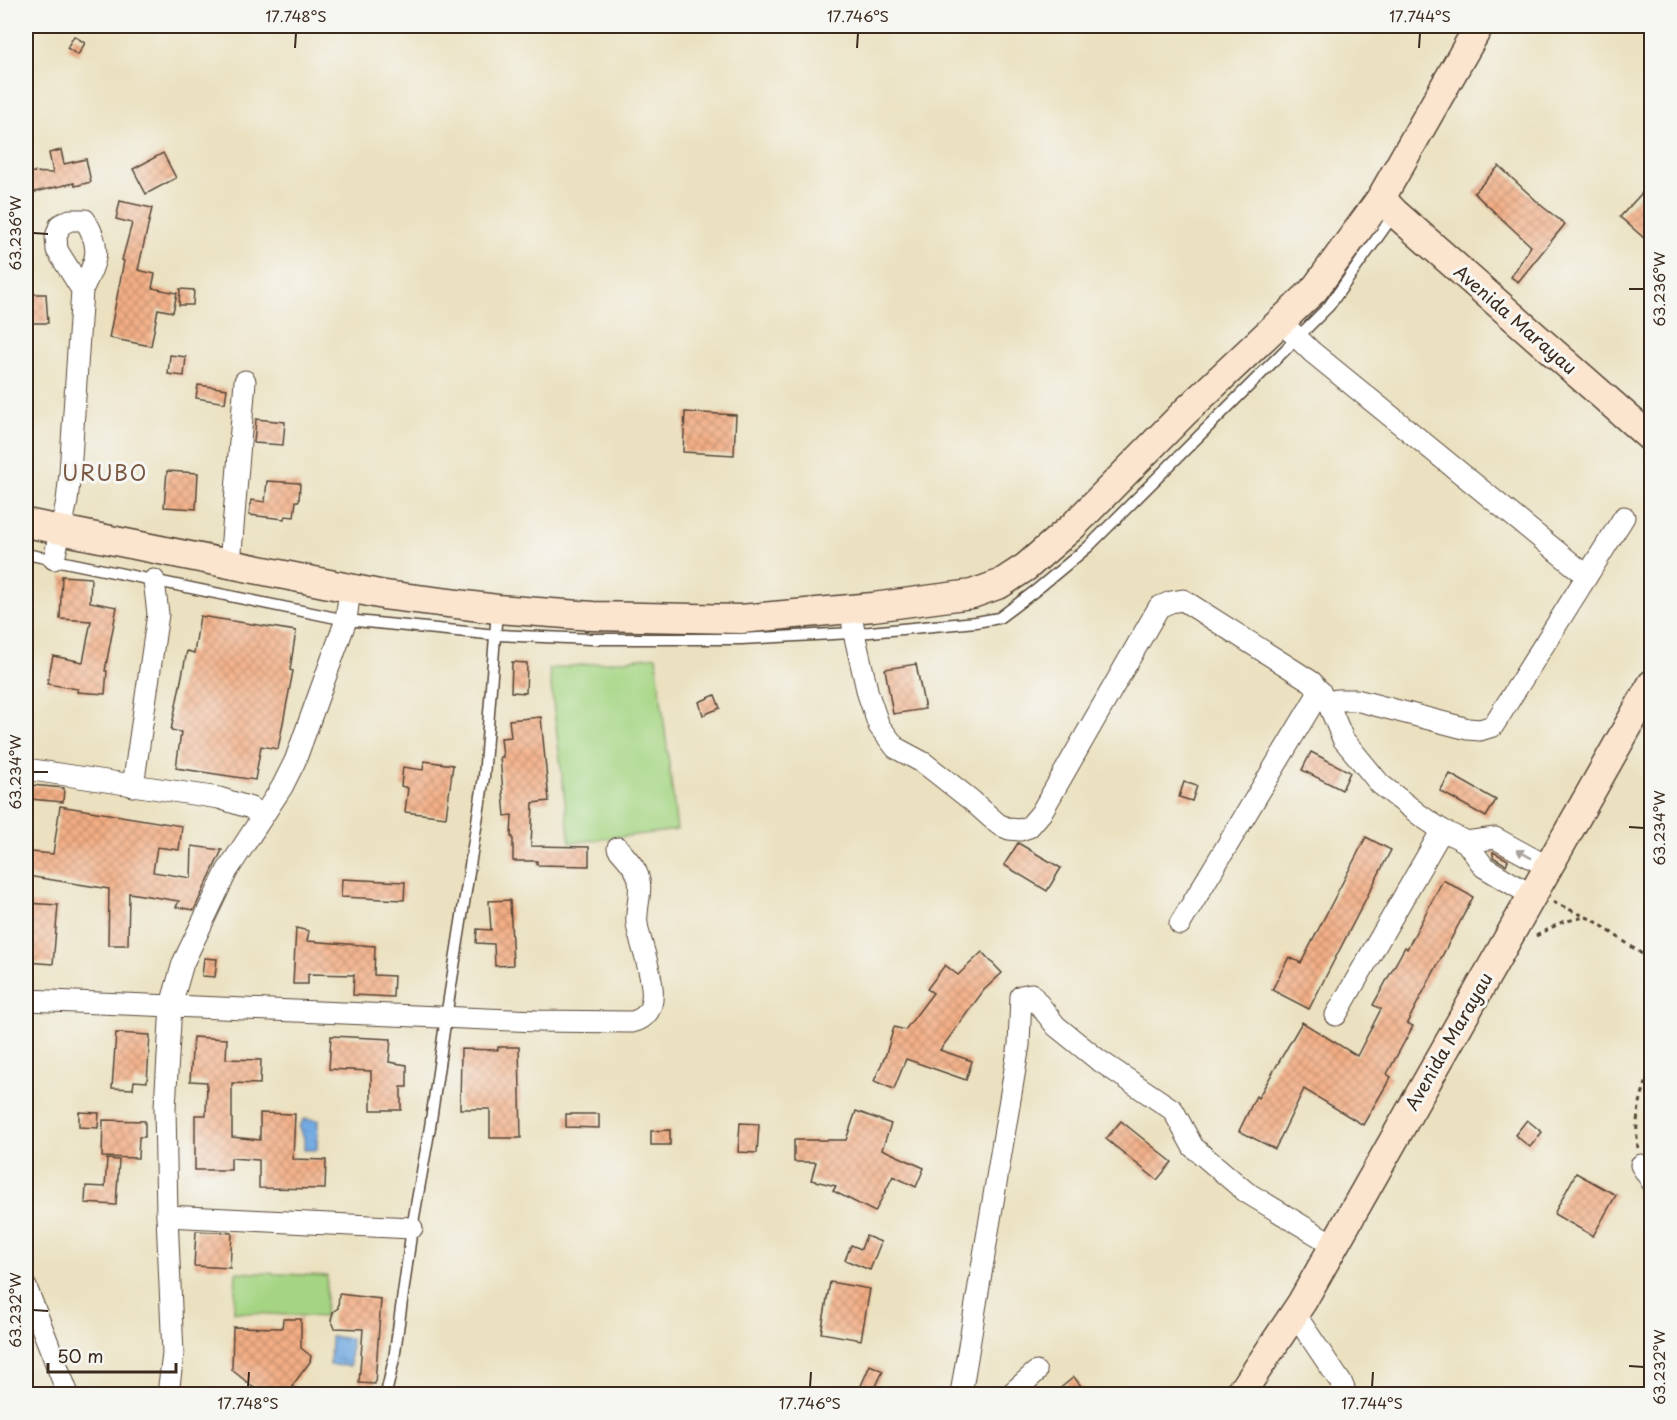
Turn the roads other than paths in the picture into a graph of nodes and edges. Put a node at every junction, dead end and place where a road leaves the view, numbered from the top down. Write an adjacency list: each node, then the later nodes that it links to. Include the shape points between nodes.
1 (1479, 26): 2 (street)
2 (1388, 205): 4 (street, via 1355,236); 6 (street, Avenida Marayau)
3 (82, 290): 9 (street, via 70,473)
4 (1289, 329): 13 (street, via 1312,352); 17 (street, via 1186,411 1026,567 1000,584 972,594)
5 (245, 381): 12 (street)
6 (1652, 439)
7 (1624, 517): 13 (street)
8 (26, 523): 9 (street)
9 (61, 530): 11 (street); 12 (street)
10 (26, 554): 11 (lane)
11 (54, 560): 14 (lane)
12 (230, 564): 15 (street)
13 (1587, 576): 20 (street, via 1493,726 1468,729 1356,700)
14 (154, 580): 16 (lane); 22 (street, via 158,614)
15 (350, 589): 16 (street); 18 (street)
16 (346, 620): 18 (lane); 23 (street, via 295,761)
17 (852, 621): 18 (street, via 593,616); 20 (street, via 879,726 896,748 924,763 1009,829 1029,827 1041,813 1159,607 1183,600 1312,682)
18 (497, 622): 33 (lane, via 484,777)
19 (1652, 684): 27 (street, Avenida Marayau)
20 (1324, 697): 24 (street, via 1343,739 1380,784); 29 (street)
21 (26, 769): 22 (street)
22 (133, 786): 23 (street, via 219,798 251,808)
23 (261, 817): 31 (street, via 227,871 183,963)
24 (1442, 830): 25 (street); 32 (street)
25 (1466, 842): 27 (street, one-way to 25, via 1495,838); 28 (street, via 1484,867)
26 (618, 848): 33 (street, via 637,872 640,883 637,926 653,992 649,1011 642,1020)
27 (1548, 867): 28 (street, Avenida Marayau)
28 (1531, 895): 38 (street, Avenida Marayau)
29 (1180, 924)
30 (26, 1000): 31 (street)
31 (171, 1005): 33 (street); 36 (street, via 165,1107)
32 (1336, 1016)
33 (446, 1017): 37 (lane)
34 (1056, 1026): 35 (street, via 1037,1026); 35 (street, via 1031,994 1021,996); 38 (street, via 1173,1110 1193,1147 1246,1192)
35 (1019, 1044): 45 (street)
36 (166, 1216): 37 (street); 43 (street, via 173,1354)
37 (412, 1228): 44 (lane)
38 (1334, 1245): 40 (street, Avenida Marayau)
39 (26, 1287): 42 (street)
40 (1294, 1313): 47 (street, Avenida Marayau); 48 (street)
41 (1036, 1372): 46 (street)
42 (68, 1395)
43 (168, 1395)
44 (386, 1395)
45 (961, 1395)
46 (1011, 1395)
47 (1237, 1395)
48 (1346, 1395)

